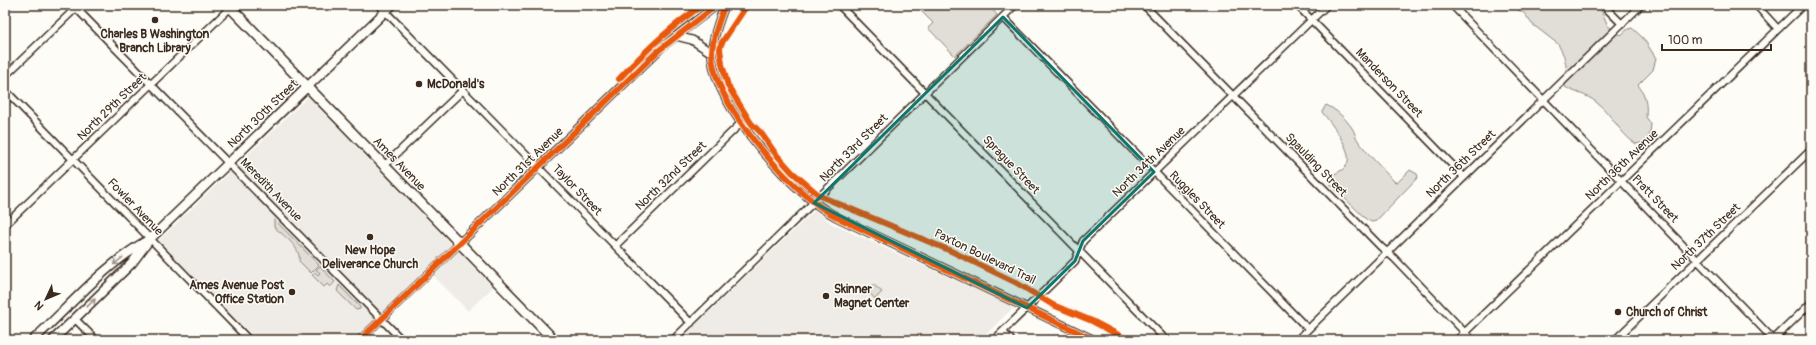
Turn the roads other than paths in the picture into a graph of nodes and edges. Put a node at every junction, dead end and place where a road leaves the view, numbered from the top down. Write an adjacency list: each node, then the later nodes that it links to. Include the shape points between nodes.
1 (380, 5): 17 (street, Taylor Street)
2 (392, 5): 17 (main road, North 30th Street)
3 (717, 5): 22 (street, North 31st Avenue)
4 (725, 5): 23 (street, via 717,25)
5 (839, 5): 29 (street, Sprague Street)
6 (1015, 5): 18 (street, North 33rd Street)
7 (1144, 5): 30 (street, Spaulding Street)
8 (1297, 5): 19 (street, Manderson Street)
9 (1327, 5): 19 (street, North 34th Avenue)
10 (1452, 5): 31 (street, Pratt Street)
11 (1603, 5): 20 (street)
12 (1641, 5): 20 (street, North 36th Street)
13 (1756, 5): 21 (street)
14 (1803, 5): 21 (street, North 36th Avenue)
15 (76, 6): 24 (street); 25 (street, Meredith Avenue)
16 (231, 6): 25 (street, North 29th Street); 26 (main road, Ames Avenue)
17 (386, 11): 26 (main road, North 30th Street); 28 (street, Taylor Street)
18 (1003, 16): 29 (street, North 33rd Street); 38 (street, Ruggles Street)
19 (1312, 20): 30 (street, North 34th Avenue); 39 (street, Manderson Street)
20 (1622, 24): 31 (street, North 36th Street)
21 (1778, 29): 40 (street, North 36th Avenue)
22 (676, 36): 23 (street, via 692,40); 37 (street, North 31st Avenue)
23 (712, 53): 32 (street, via 722,89)
24 (5, 76)
25 (152, 84): 34 (street, North 29th Street); 35 (street, Meredith Avenue)
26 (308, 87): 35 (main road, North 30th Street); 36 (main road, Ames Avenue)
27 (5, 90): 34 (street, Fowler Avenue)
28 (463, 90): 36 (street); 37 (street, Taylor Street)
29 (925, 93): 41 (street, North 33rd Street); 46 (street, Sprague Street)
30 (1233, 96): 38 (street, North 34th Avenue); 47 (street, Spaulding Street)
31 (1544, 99): 39 (street, North 36th Street); 40 (street, Pratt Street)
32 (741, 123): 41 (street, via 789,180); 45 (street, North 32nd Street)
33 (1811, 150): 48 (street, North 37th Street)
34 (73, 159): 42 (street, North 29th Street); 43 (street, Fowler Avenue)
35 (229, 164): 43 (main road, North 30th Street); 52 (street, Meredith Avenue)
36 (384, 166): 44 (main road, Ames Avenue)
37 (539, 166): 44 (street, North 31st Avenue); 45 (street, Taylor Street)
38 (1154, 172): 46 (street, North 34th Avenue, via 1083,241); 54 (street, Ruggles Street)
39 (1464, 177): 47 (street, North 36th Street)
40 (1622, 181): 48 (street, Pratt Street); 56 (street, North 36th Avenue)
41 (814, 203): 50 (street, via 845,222); 53 (street, North 33rd Street)
42 (5, 225)
43 (150, 239): 51 (main road, North 30th Street, one-way to 43, via 132,263); 57 (main road, North 30th Street, one-way to 57, via 115,263); 60 (street, Fowler Avenue)
44 (460, 243): 52 (street, North 31st Avenue); 63 (main road, Ames Avenue)
45 (616, 245): 53 (street, Taylor Street)
46 (1079, 251): 50 (street, North 34th Avenue, via 1074,261); 68 (street, Sprague Street)
47 (1387, 252): 54 (street, North 36th Street); 56 (street, Spaulding Street)
48 (1698, 260): 72 (street, North 37th Street); 73 (street, Pratt Street)
49 (1811, 303): 73 (street)
50 (1027, 308): 55 (street, North 34th Avenue); 67 (street)
51 (75, 319): 58 (main road, North 30th Street); 59 (street)
52 (381, 319): 61 (street, North 31st Avenue); 62 (street, Meredith Avenue)
53 (691, 323): 64 (street, North 33rd Street)
54 (1308, 329): 69 (street, North 36th Street)
55 (1003, 332): 65 (street, North 34th Avenue); 66 (street)
56 (1465, 332): 70 (street, North 36th Avenue); 71 (street, Spaulding Street)
57 (33, 340)
58 (53, 340)
59 (96, 340)
60 (249, 340)
61 (360, 340)
62 (402, 340)
63 (554, 340)
64 (673, 340)
65 (994, 340)
66 (1011, 340)
67 (1094, 340)
68 (1166, 340)
69 (1297, 340)
70 (1457, 340)
71 (1472, 340)
72 (1615, 340)
73 (1773, 340)

